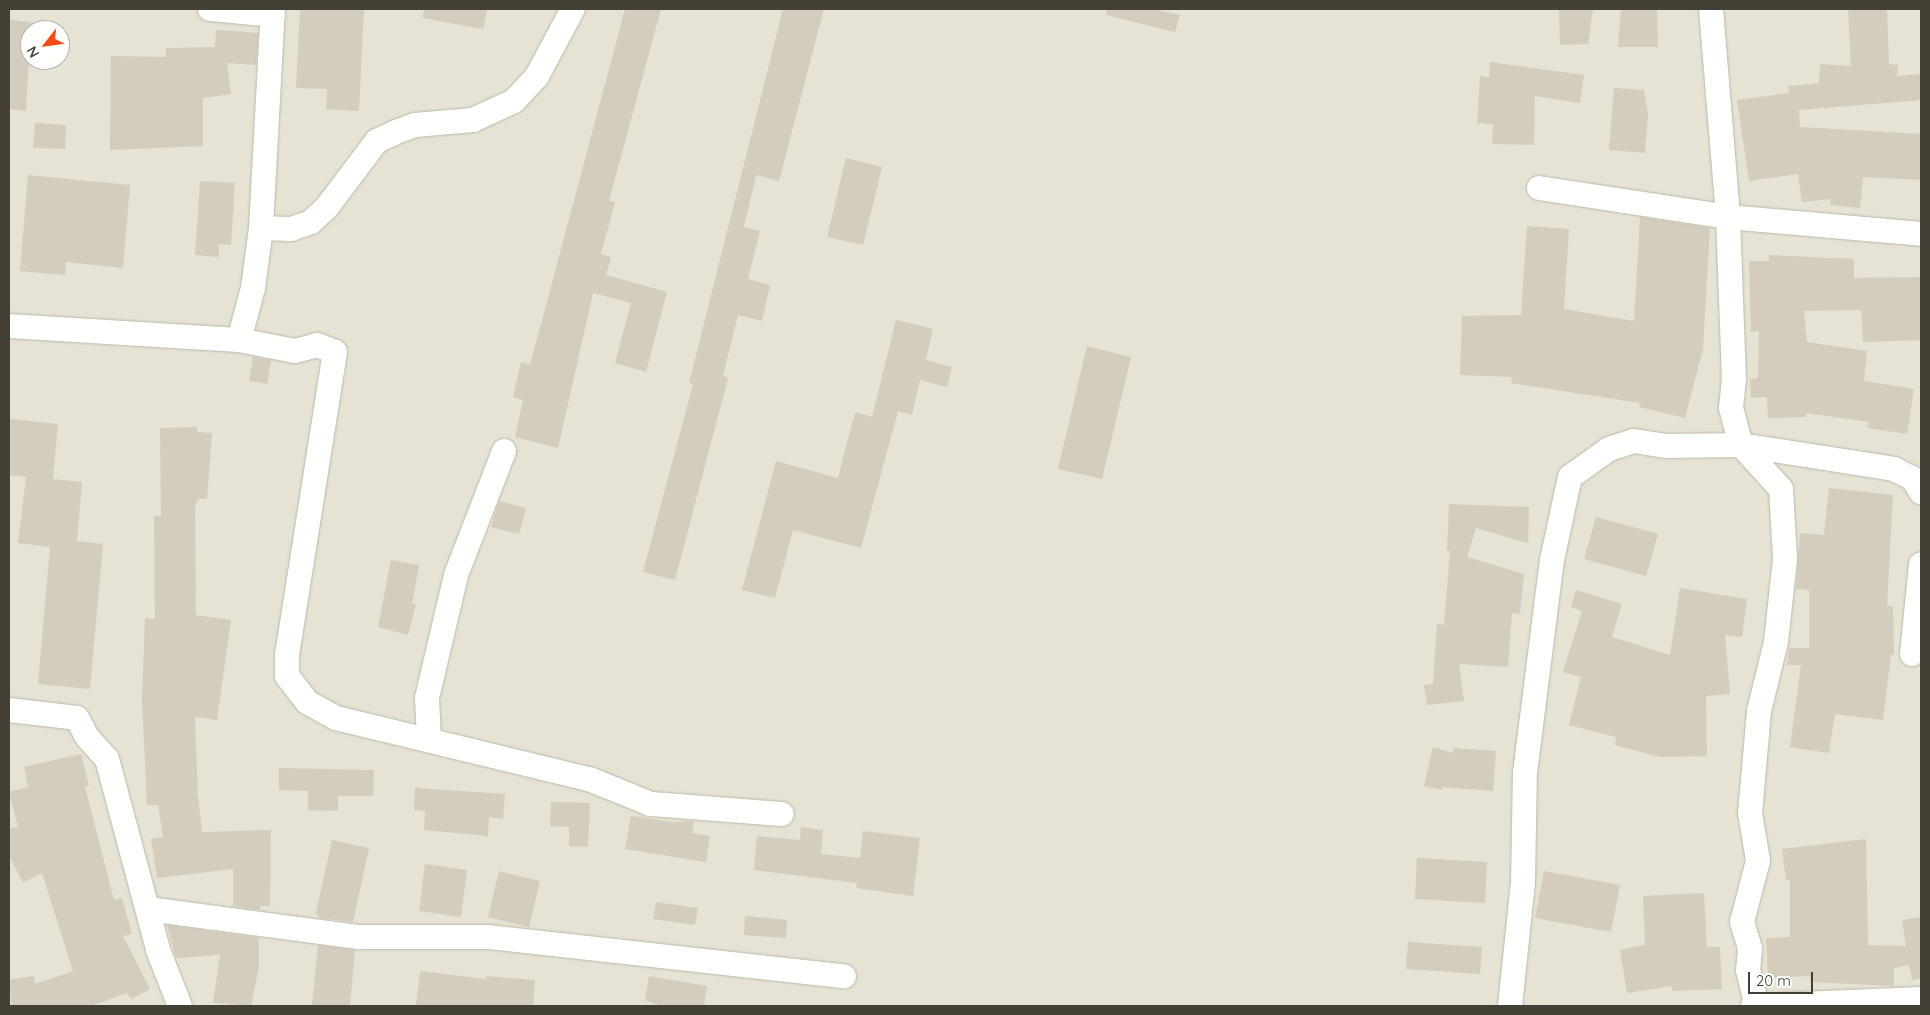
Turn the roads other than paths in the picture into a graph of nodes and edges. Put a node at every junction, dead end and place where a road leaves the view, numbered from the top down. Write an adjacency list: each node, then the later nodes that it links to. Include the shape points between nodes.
1 (210, 9): 4 (street)
2 (573, 9): 7 (street, via 537,76 514,101 473,120 415,125 377,141 328,207 310,222 291,229)
3 (1711, 9): 6 (street)
4 (273, 12): 7 (street)
5 (1539, 188): 6 (street)
6 (1728, 217): 8 (street); 11 (street, via 1734,379 1731,408)
7 (261, 228): 10 (street, via 253,288)
8 (1921, 234)
9 (9, 326): 10 (street)
10 (239, 340): 17 (street, via 295,351 317,346 335,352 321,428 316,484 304,539 287,676 307,702 336,718)
11 (1741, 444): 13 (street, via 1894,469 1912,478); 23 (street, via 1667,446 1634,440 1609,449 1570,477 1552,560 1525,773 1523,883); 24 (street, via 1782,489 1785,559 1776,642 1759,711 1750,813 1758,861 1742,922 1750,949 1748,970)
12 (504, 452): 17 (street, via 456,575 427,698)
13 (1921, 492)
14 (1921, 564): 15 (street)
15 (1912, 654)
16 (9, 710): 19 (street, via 77,718 87,737 106,759)
17 (429, 738): 18 (street, via 589,779 650,804)
18 (782, 814)
19 (148, 909): 20 (street, via 359,937 488,937); 22 (street, via 158,950)
20 (844, 976)
21 (1921, 999): 24 (street)
22 (180, 1006)
23 (1510, 1006)
24 (1755, 1006)

